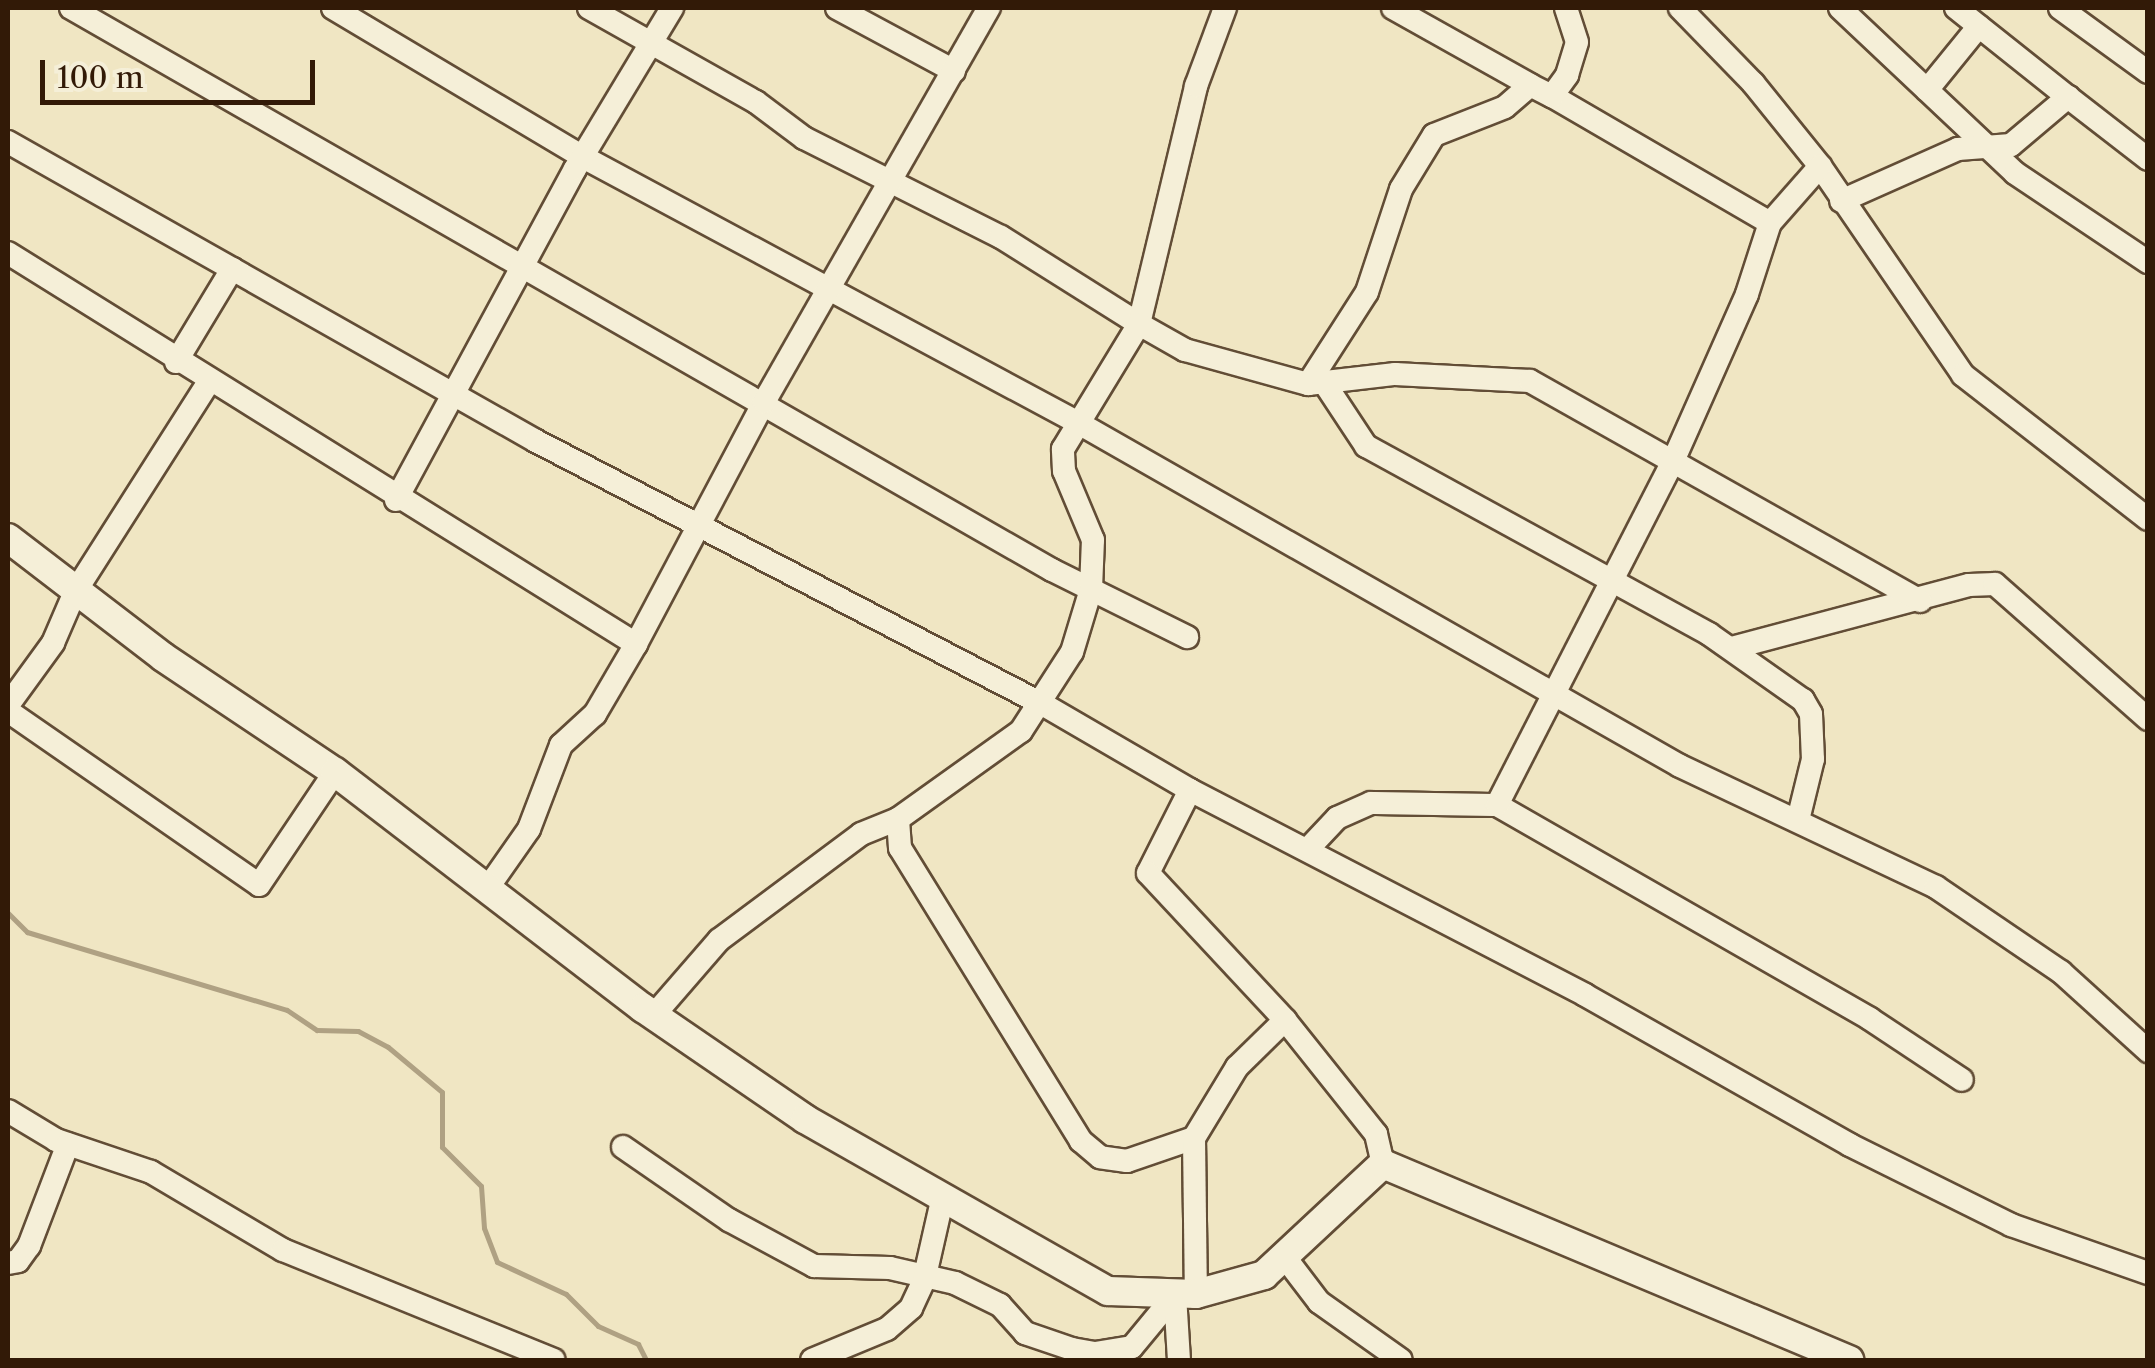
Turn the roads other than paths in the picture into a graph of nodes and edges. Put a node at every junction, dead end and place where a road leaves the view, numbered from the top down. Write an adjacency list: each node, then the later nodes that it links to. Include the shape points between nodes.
1 (72, 8): 32 (street)
2 (333, 8): 24 (street)
3 (590, 8): 15 (street)
4 (672, 8): 15 (street)
5 (837, 8): 16 (street)
6 (989, 8): 16 (street)
7 (1225, 8): 35 (street, via 1200,71)
8 (1393, 8): 18 (street)
9 (1566, 8): 20 (street, via 1575,56)
10 (1680, 8): 26 (street)
11 (1840, 8): 19 (street)
12 (1956, 8): 14 (street)
13 (2060, 8): 17 (street)
14 (1978, 26): 19 (street); 21 (street)
15 (654, 43): 24 (street); 27 (street, via 804,138)
16 (954, 71): 27 (street)
17 (2148, 72)
18 (1530, 85): 20 (street); 38 (street, via 1505,107 1434,135 1401,188 1367,292)
19 (1927, 90): 23 (street)
20 (1552, 96): 29 (street)
21 (2068, 97): 23 (street, via 2011,145); 25 (street)
22 (8, 142): 33 (street)
23 (1989, 148): 28 (street, via 1958,149 1912,164); 31 (street, via 2015,174)
24 (583, 157): 32 (street); 34 (street)
25 (2148, 159)
26 (1820, 166): 28 (street); 29 (street)
27 (889, 179): 34 (street); 35 (street, via 1002,237)
28 (1841, 201): 44 (street, via 1964,375)
29 (1770, 223): 42 (street)
30 (8, 252): 36 (street)
31 (2148, 262)
32 (526, 266): 39 (street); 40 (street)
33 (232, 269): 36 (street); 39 (street)
34 (828, 289): 40 (street); 41 (street)
35 (1139, 324): 38 (street, via 1198,355); 41 (street)
36 (176, 362): 37 (street)
37 (209, 382): 43 (street); 49 (street)
38 (1318, 385): 42 (street, via 1395,374 1530,381); 47 (street, via 1366,446)
39 (457, 396): 43 (street); 45 (street)
40 (764, 402): 45 (street); 48 (street)
41 (1076, 421): 48 (street, via 1062,460 1090,526); 54 (street)
42 (1674, 458): 47 (street); 50 (street)
43 (396, 500): 52 (street)
44 (2148, 520)
45 (698, 530): 52 (street); 55 (street)
46 (8, 538): 49 (street)
47 (1612, 580): 53 (street); 54 (street)
48 (1091, 590): 51 (street); 55 (street, via 1072,652)
49 (75, 592): 56 (street, via 53,643); 58 (street)
50 (1920, 602): 53 (street); 57 (street, via 1994,584)
51 (1187, 637)
52 (636, 644): 64 (street, via 595,714 561,745 528,829)
53 (1732, 648): 62 (street, via 1809,707 1813,759)
54 (1552, 694): 60 (street); 62 (street, via 1680,766)
55 (1044, 705): 59 (street); 61 (street, via 1021,730)
56 (8, 708): 58 (street, via 259,885)
57 (2148, 719)
58 (335, 772): 64 (street)
59 (1190, 790): 63 (street); 66 (street, via 1148,874)
60 (1497, 805): 63 (street, via 1372,803 1337,818); 68 (street, via 1855,1010)
61 (898, 819): 65 (street, via 861,834 719,940); 70 (street, via 906,862 1081,1141 1100,1157 1127,1160)
62 (1798, 820): 67 (street, via 1936,887 2006,930)
63 (1307, 850): 77 (street, via 1585,994 1868,1154 2012,1225)
64 (487, 889): 65 (street)
65 (654, 1015): 74 (street, via 806,1119)
66 (1285, 1020): 70 (street, via 1237,1067); 73 (street, via 1376,1134)
67 (2148, 1051)
68 (1962, 1080)
69 (8, 1111): 71 (street)
70 (1194, 1138): 79 (street)
71 (68, 1144): 76 (street, via 29,1246 18,1262); 80 (street, via 152,1172 298,1257)
72 (623, 1147): 78 (street, via 729,1220 814,1266 890,1268)
73 (1383, 1164): 75 (street); 84 (street)
74 (942, 1200): 78 (street); 79 (street, via 1108,1291)
75 (1287, 1260): 79 (street, via 1264,1276); 83 (street, via 1320,1302)
76 (8, 1263)
77 (2148, 1273)
78 (924, 1280): 79 (street, via 984,1295 1038,1339 1096,1353 1132,1346); 81 (street, via 911,1308 887,1329)
79 (1186, 1295): 82 (street)
80 (554, 1360)
81 (812, 1360)
82 (1179, 1360)
83 (1401, 1360)
84 (1848, 1360)

